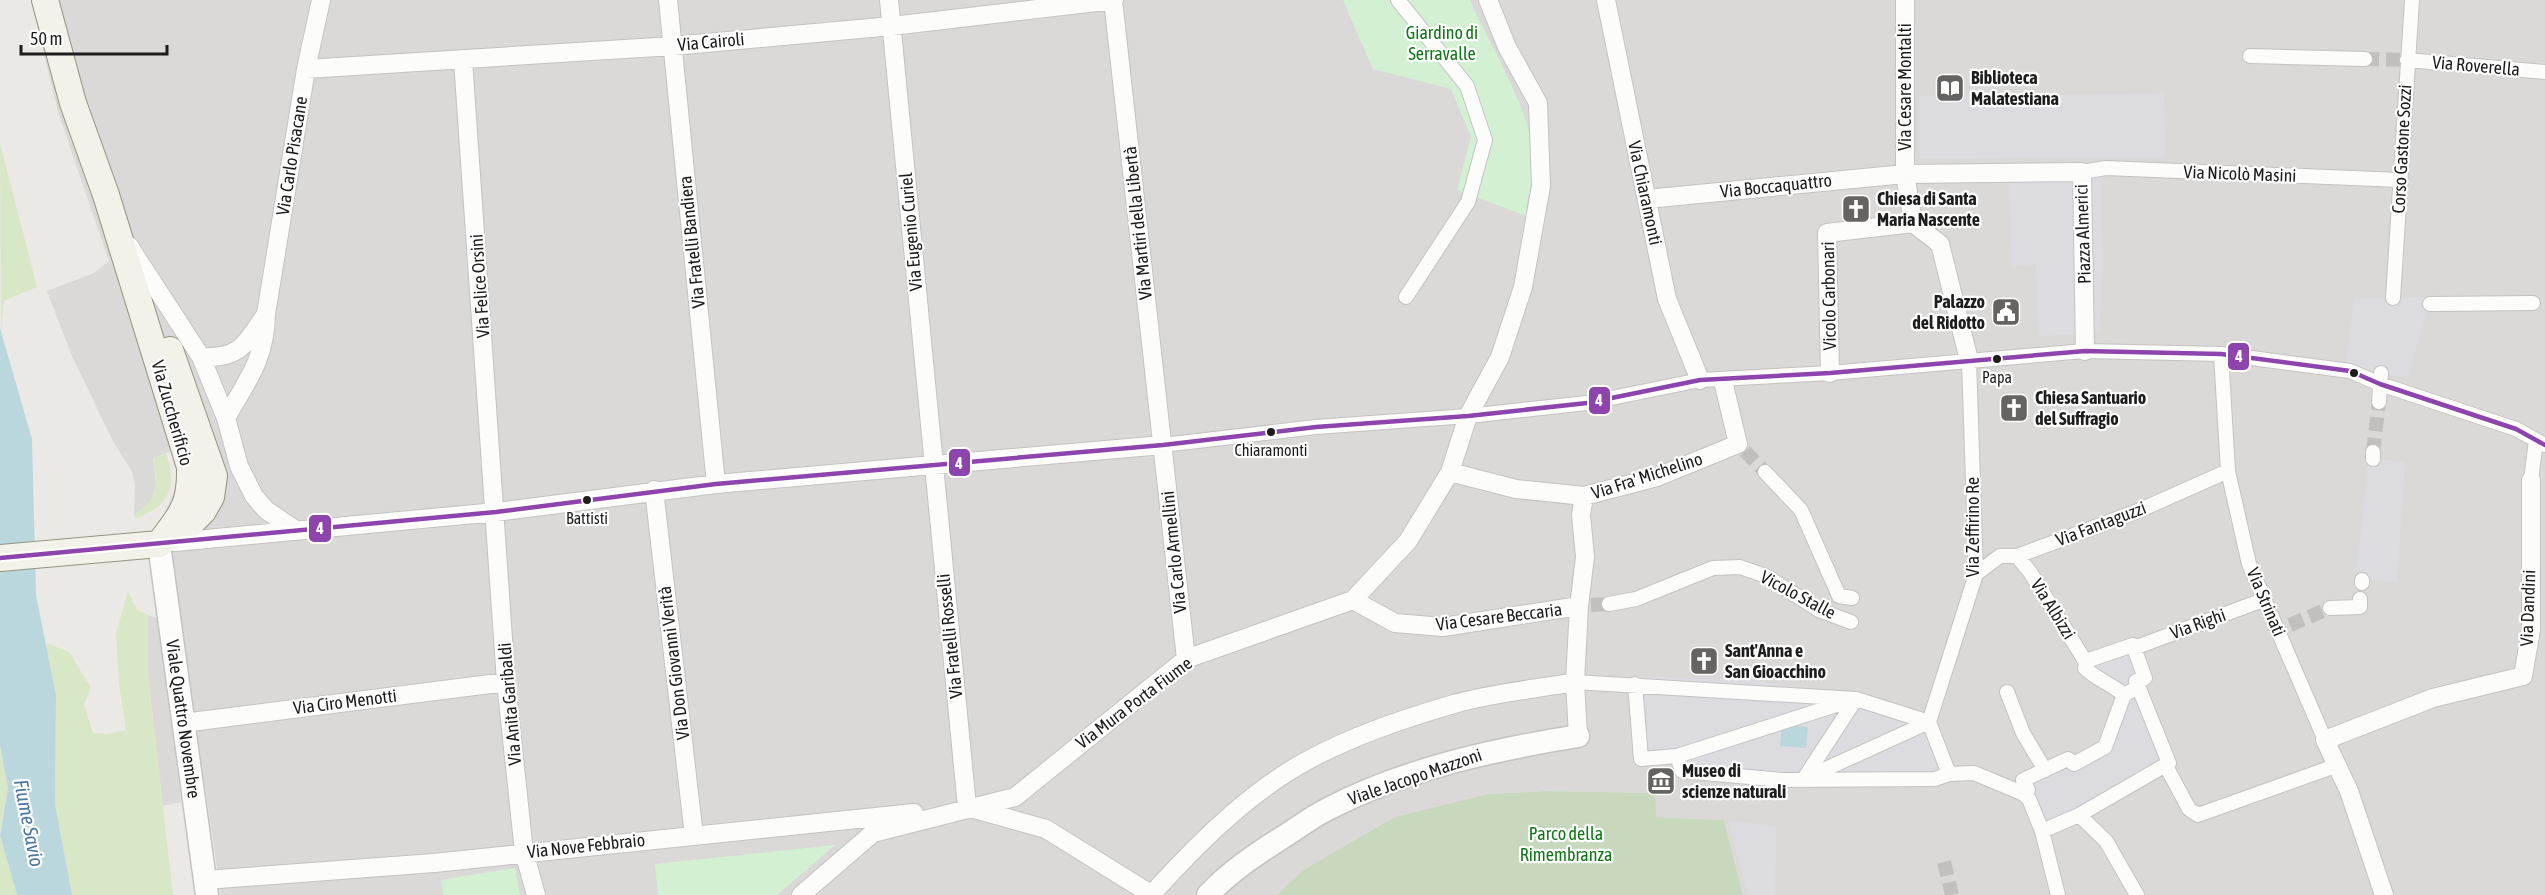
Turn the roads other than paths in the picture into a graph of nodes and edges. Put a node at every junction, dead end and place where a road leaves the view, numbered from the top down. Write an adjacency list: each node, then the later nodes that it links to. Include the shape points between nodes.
1 (45, 0): 22 (main road, Via Zuccherificio, via 73,103)
2 (321, 0): 17 (street, Via Carlo Pisacane)
3 (668, 0): 12 (street, Via Fratelli Bandiera)
4 (889, 0): 11 (street, Via Eugenio Curiel)
5 (1114, 0): 11 (street, Via Cairoli); 43 (street, Via Martiri della Libertà)
6 (1398, 0): 26 (street, via 1467,86 1485,140 1468,202)
7 (1488, 0): 40 (street, Via Mura Porta Fiume, via 1507,47 1538,103 1541,186 1523,287 1500,357)
8 (1606, 0): 23 (street, Via Chiaramonti)
9 (1905, 0): 20 (street, Via Cesare Montalti)
10 (2412, 0): 16 (street, Corso Gastone Sozzi)
11 (892, 27): 12 (street, Via Cairoli); 44 (street, Via Eugenio Curiel)
12 (673, 46): 15 (street, Via Cairoli); 49 (street, Via Fratelli Bandiera)
13 (2250, 56): 14 (street)
14 (2365, 59)
15 (463, 60): 17 (street, Via Cairoli); 52 (street, Via Felice Orsini)
16 (2407, 60): 18 (street, Via Roverella); 21 (street, Corso Gastone Sozzi)
17 (306, 69): 30 (street, Via Carlo Pisacane)
18 (2545, 72)
19 (2082, 172): 20 (street, Piazza Almerici); 21 (street, Via Nicolò Masini, via 2106,168); 31 (street, Piazza Almerici)
20 (1905, 174): 23 (street, Via Boccaquattro); 24 (street, Via Cesare Montalti)
21 (2400, 180): 27 (street, Corso Gastone Sozzi)
22 (106, 195): 25 (main road, Via Zuccherificio); 54 (main road, Via Zuccherificio, via 190,467 186,506)
23 (1647, 199): 37 (street, Via Chiaramonti, via 1667,299)
24 (1913, 223): 34 (street, via 1940,244); 35 (street, Vicolo Carbonari, via 1827,233)
25 (129, 246): 33 (street, Via Zuccherificio); 54 (main road, Via Zuccherificio, via 214,476 211,496 203,511)
26 (1406, 297)
27 (2393, 298)
28 (2533, 303): 29 (street)
29 (2430, 304)
30 (266, 314): 33 (street, via 243,346 223,358); 41 (street, Via Carlo Pisacane, via 261,358)
31 (2085, 351): 32 (street); 34 (street)
32 (2222, 354): 36 (street, via 2350,371); 45 (street, Via Strinati)
33 (201, 357): 41 (street, Via Zuccherificio)
34 (1969, 360): 35 (street); 57 (street, Via Zeffirino Re)
35 (1830, 374): 38 (street)
36 (2381, 379): 39 (street); 42 (street, via 2516,429)
37 (1700, 381): 38 (street); 40 (street, via 1587,403)
38 (1723, 381): 51 (street, Via Fra' Michelino, via 1742,447 1657,477)
39 (2379, 402)
40 (1468, 416): 43 (street, via 1316,427); 46 (street, Via Mura Porta Fiume)
41 (226, 418): 53 (street, Via Zuccherificio, via 239,466 254,496 266,510)
42 (2540, 443): 48 (street, Via Dandini)
43 (1162, 445): 44 (street); 68 (street, Via Carlo Armellini)
44 (932, 465): 49 (street); 88 (street, Via Fratelli Rosselli)
45 (2228, 471): 55 (street, Via Fantaguzzi, via 2138,511); 61 (street, Via Strinati, via 2249,564)
46 (1450, 472): 51 (street, via 1516,489); 60 (street, Via Mura Porta Fiume, via 1408,541)
47 (1765, 472): 58 (street, via 1802,510 1839,596)
48 (2530, 480): 66 (street, Via Dandini)
49 (716, 484): 50 (street)
50 (654, 490): 52 (street); 91 (street, Via Don Giovanni Verità)
51 (1584, 496): 63 (street, Via Fra' Michelino, via 1581,515)
52 (496, 512): 53 (street); 70 (street, Via Anita Garibaldi)
53 (297, 531): 54 (street)
54 (159, 544): 56 (main road); 78 (street, Viale Quattro Novembre)
55 (2017, 556): 57 (street, Via Fantaguzzi, via 2000,556); 69 (street, Via Albizzi)
56 (0, 558)
57 (1976, 574): 77 (street, Via Zeffirino Re)
58 (1851, 598)
59 (2360, 599): 64 (street, via 2360,607)
60 (1353, 600): 63 (street, Via Cesare Beccaria, via 1395,622 1443,627); 68 (street, Via Mura Porta Fiume)
61 (2263, 600): 67 (street, Via Righi); 80 (street, Via Strinati, via 2284,628)
62 (1609, 604): 65 (street, Vicolo Stalle, via 1636,599 1713,568 1740,567 1766,576 1819,610)
63 (1585, 605): 71 (street, Via Fra' Michelino)
64 (2330, 609)
65 (1851, 622)
66 (2538, 629): 80 (street, Via Dandini, via 2523,676 2433,698)
67 (2134, 648): 69 (street, Via Righi, via 2133,645); 73 (street, via 2145,678 2136,681)
68 (1186, 659): 88 (street, Via Mura Porta Fiume, via 1015,797)
69 (2087, 664): 75 (street, Via Albizzi, via 2085,668 2097,679)
70 (506, 682): 78 (street, Via Ciro Menotti); 92 (street, Via Anita Garibaldi)
71 (1575, 682): 72 (street); 79 (street, Via Fra' Michelino); 96 (street, via 1456,703 1360,735 1287,772 1189,853)
72 (1635, 684): 76 (street); 81 (street, via 1641,759)
73 (2138, 687): 75 (street); 82 (street, via 2169,763)
74 (2007, 692): 84 (street, via 2023,732)
75 (2124, 695): 84 (street, via 2105,747 2074,764 2068,759)
76 (1856, 699): 77 (street); 81 (street); 86 (street)
77 (1929, 722): 85 (street); 86 (street)
78 (183, 723): 93 (street, Viale Quattro Novembre)
79 (1578, 736): 97 (street, Viale Jacopo Mazzoni, via 1494,750 1396,780 1326,810 1249,861)
80 (2325, 740): 83 (street, Via Strinati)
81 (1677, 756): 86 (street, via 1682,771)
82 (2166, 765): 83 (street, via 2189,809 2198,815); 89 (street)
83 (2338, 765): 100 (street, Via Strinati)
84 (2045, 770): 87 (street, via 2023,780 2028,790)
85 (1949, 774): 86 (street, via 1935,779); 87 (street, via 1974,773)
86 (1803, 780)
87 (2022, 793): 90 (street, via 2032,805)
88 (967, 807): 91 (street, Via Nove Febbraio); 95 (street, Via Mura Porta Fiume, via 873,833); 96 (street, via 1046,829)
89 (2079, 816): 90 (street); 99 (street, via 2106,841)
90 (2042, 831): 98 (street)
91 (694, 836): 92 (street, Via Nove Febbraio)
92 (524, 852): 93 (street, Via Nove Febbraio); 94 (street, Via Anita Garibaldi)
93 (206, 888)
94 (536, 895)
95 (801, 895)
96 (1151, 895)
97 (1208, 895)
98 (2058, 895)
99 (2137, 895)
100 (2384, 895)

